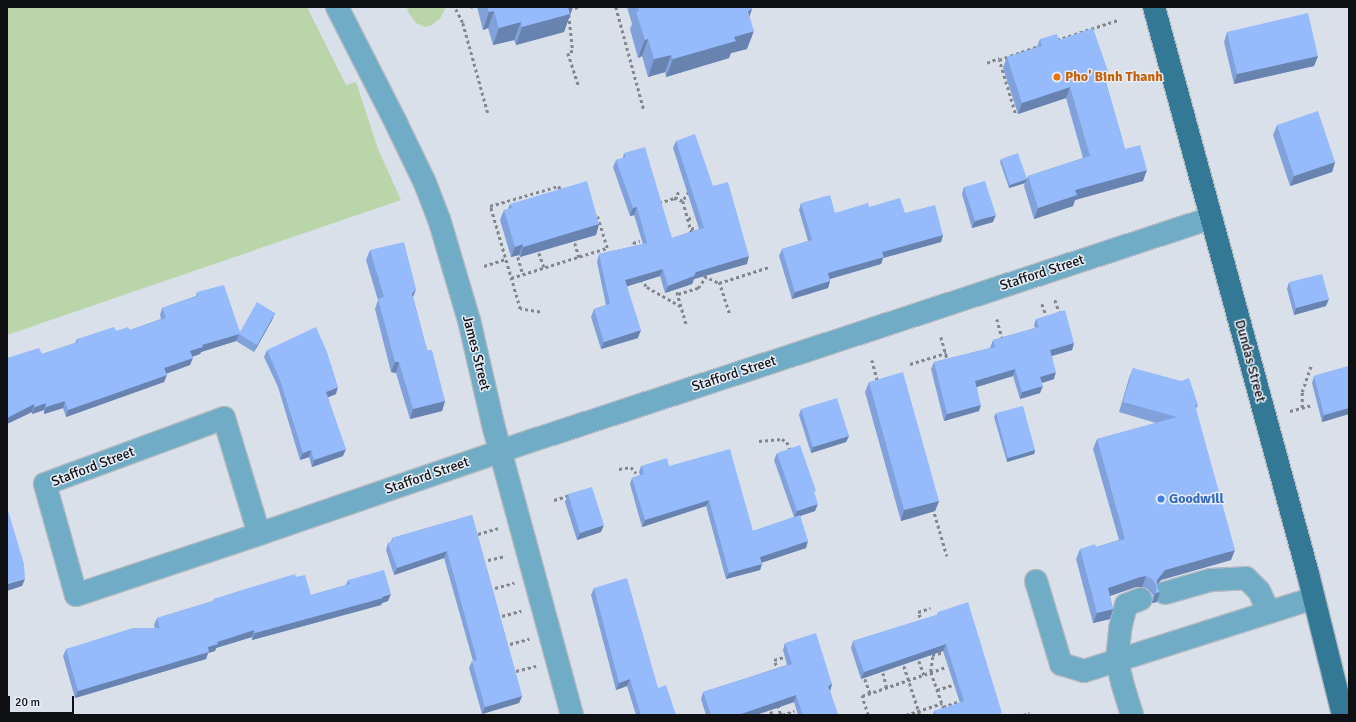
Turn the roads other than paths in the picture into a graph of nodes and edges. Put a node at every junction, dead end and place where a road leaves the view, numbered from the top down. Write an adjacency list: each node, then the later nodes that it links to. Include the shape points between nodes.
1 (337, 7): 4 (street, James Street, via 403,138 439,219 469,320)
2 (1154, 7): 3 (main road, Dundas Street)
3 (1211, 218): 4 (street, Stafford Street); 8 (main road, Dundas Street)
4 (501, 451): 5 (street, Stafford Street); 12 (street, James Street)
5 (259, 534): 5 (street, Stafford Street, via 224,418 46,484 76,595)
6 (1036, 581): 11 (street, via 1061,664 1084,671)
7 (1165, 593): 10 (street, via 1211,580 1246,578 1260,591)
8 (1314, 598): 10 (street); 14 (main road, Dundas Street)
9 (1142, 599): 11 (street, via 1126,606 1120,629)
10 (1269, 612): 11 (street)
11 (1117, 660): 13 (street)
12 (572, 715)
13 (1132, 715)
14 (1343, 715)

